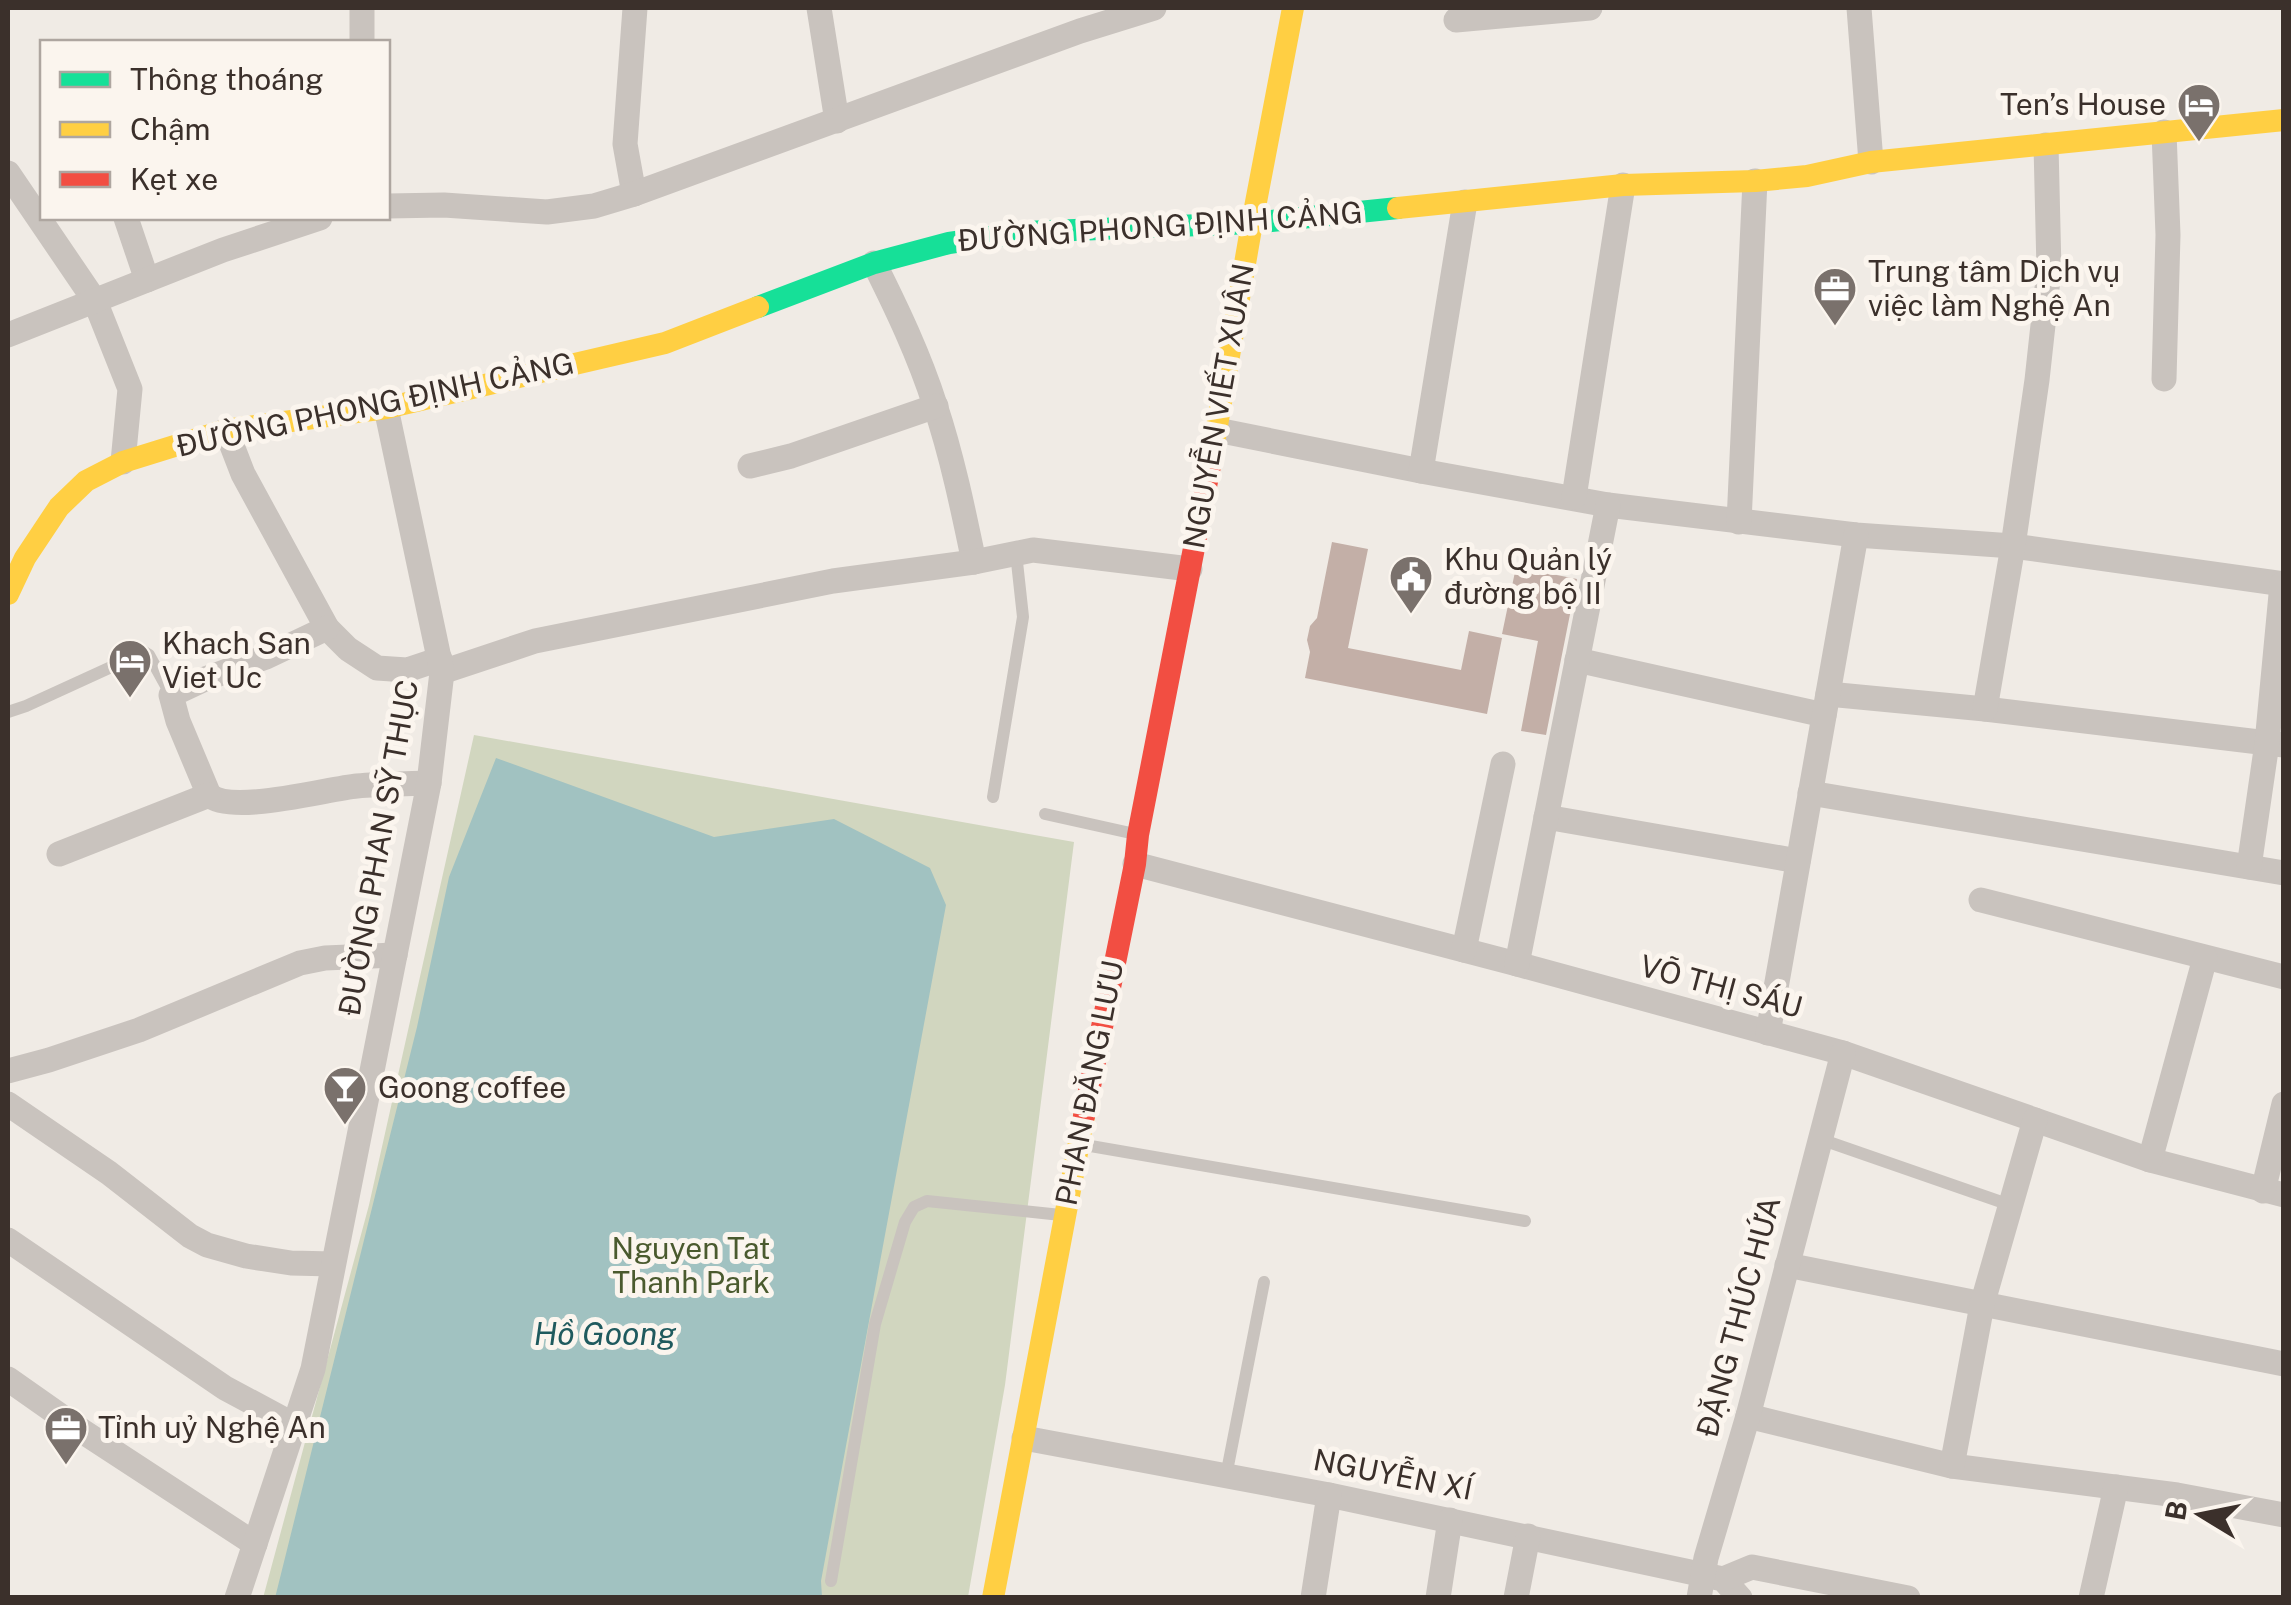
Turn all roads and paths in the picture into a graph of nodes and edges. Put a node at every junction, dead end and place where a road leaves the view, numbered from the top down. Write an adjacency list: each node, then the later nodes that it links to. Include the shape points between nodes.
1 (362, 8): 9 (street)
2 (635, 8): 18 (street, via 625,144)
3 (819, 8): 11 (street)
4 (1154, 8): 11 (street)
5 (1292, 8): 23 (street, NGUYỄN VIẾT XUÂN)
6 (1590, 8): 8 (street)
7 (1859, 8): 14 (street)
8 (1456, 20)
9 (362, 40)
10 (2284, 120): 12 (street, ĐƯỜNG PHONG ĐỊNH CẢNG)
11 (838, 121): 18 (street)
12 (2164, 132): 13 (street, ĐƯỜNG PHONG ĐỊNH CẢNG); 28 (street)
13 (2046, 144): 14 (street, ĐƯỜNG PHONG ĐỊNH CẢNG); 40 (street, via 2049,270)
14 (1871, 162): 16 (street, ĐƯỜNG PHONG ĐỊNH CẢNG)
15 (8, 173): 26 (street)
16 (1756, 182): 17 (street, ĐƯỜNG PHONG ĐỊNH CẢNG); 38 (street)
17 (1623, 185): 19 (street, ĐƯỜNG PHONG ĐỊNH CẢNG); 36 (street)
18 (634, 194): 20 (street, via 547,212)
19 (1465, 202): 23 (street, ĐƯỜNG PHONG ĐỊNH CẢNG); 35 (street)
20 (390, 206)
21 (127, 220): 25 (street)
22 (314, 220): 25 (street)
23 (1252, 223): 24 (street, ĐƯỜNG PHONG ĐỊNH CẢNG, via 1024,232 949,242); 32 (street, NGUYỄN VIẾT XUÂN)
24 (874, 263): 29 (street); 30 (street, ĐƯỜNG PHONG ĐỊNH CẢNG, via 665,343)
25 (147, 280): 26 (street)
26 (95, 301): 27 (street); 33 (street, via 130,389)
27 (8, 336)
28 (2164, 378)
29 (936, 406): 34 (street); 42 (street)
30 (386, 408): 31 (street, ĐƯỜNG PHONG ĐỊNH CẢNG); 48 (street)
31 (226, 430): 33 (street, ĐƯỜNG PHONG ĐỊNH CẢNG); 46 (street)
32 (1218, 430): 35 (street); 43 (street, NGUYỄN VIẾT XUÂN)
33 (123, 462): 44 (street, ĐƯỜNG PHONG ĐỊNH CẢNG, via 86,481 59,507)
34 (750, 466)
35 (1421, 471): 36 (street)
36 (1574, 497): 37 (street)
37 (1608, 505): 38 (street); 47 (street)
38 (1739, 522): 39 (street)
39 (1856, 535): 40 (street); 50 (street)
40 (2014, 546): 45 (street); 51 (street)
41 (1016, 554): 42 (street, ĐƯỜNG PHAN SỸ THỤC); 43 (street, ĐƯỜNG PHAN SỸ THỤC, via 1033,550); 58 (lane, via 1023,617)
42 (974, 562): 48 (street, ĐƯỜNG PHAN SỸ THỤC, via 834,581)
43 (1190, 569): 61 (street, PHAN ĐĂNG LƯU)
44 (10, 581)
45 (2283, 584): 53 (street)
46 (327, 628): 48 (street, via 377,668); 49 (street)
47 (1577, 660): 50 (street); 60 (street)
48 (441, 665): 55 (street, ĐƯỜNG PHAN SỸ THỤC)
49 (171, 696): 52 (lane, via 144,652); 57 (street)
50 (1826, 705): 51 (street); 56 (street)
51 (1985, 709): 53 (street)
52 (8, 712)
53 (2275, 744): 65 (street)
54 (1503, 764): 68 (street)
55 (429, 783): 57 (street, via 362,785 248,802 220,802); 69 (street, ĐƯỜNG PHAN SỸ THỤC)
56 (1810, 792): 63 (street); 65 (street)
57 (210, 795): 62 (street)
58 (993, 797)
59 (1045, 814): 61 (lane)
60 (1546, 817): 63 (street); 71 (street)
61 (1138, 835): 64 (street, PHAN ĐĂNG LƯU)
62 (59, 854)
63 (1798, 861): 73 (street)
64 (1135, 864): 68 (street, VÕ THỊ SÁU); 80 (street, PHAN ĐĂNG LƯU)
65 (2249, 868): 66 (street)
66 (2284, 873)
67 (1981, 900): 70 (street)
68 (1464, 950): 71 (street, VÕ THỊ SÁU)
69 (395, 955): 75 (street, via 300,963 138,1030); 87 (street, ĐƯỜNG PHAN SỸ THỤC)
70 (2205, 958): 72 (street); 81 (street)
71 (1517, 964): 73 (street, VÕ THỊ SÁU)
72 (2284, 977)
73 (1768, 1033): 74 (street, VÕ THỊ SÁU)
74 (1842, 1054): 78 (street, VÕ THỊ SÁU); 79 (street, ĐẶNG THÚC HỨA)
75 (8, 1071)
76 (8, 1104): 87 (street, via 207,1245 292,1263)
77 (2284, 1104): 82 (street)
78 (2034, 1120): 81 (street, VÕ THỊ SÁU); 83 (street)
79 (1820, 1139): 83 (lane); 88 (street, ĐẶNG THÚC HỨA)
80 (1078, 1144): 84 (street, PHAN ĐĂNG LƯU); 85 (lane)
81 (2150, 1160): 82 (street, VÕ THỊ SÁU)
82 (2273, 1193)
83 (2010, 1205): 90 (street)
84 (1064, 1216): 95 (street, PHAN ĐĂNG LƯU); 104 (lane, via 928,1201 905,1222 875,1324)
85 (1525, 1221)
86 (8, 1240): 94 (street, via 226,1388)
87 (334, 1264): 94 (street, ĐƯỜNG PHAN SỸ THỤC)
88 (1788, 1265): 90 (street); 93 (street, ĐẶNG THÚC HỨA)
89 (1264, 1282): 97 (lane)
90 (1982, 1305): 91 (street); 96 (street)
91 (2284, 1364)
92 (8, 1379): 103 (street)
93 (1748, 1416): 96 (street); 105 (street, ĐẶNG THÚC HỨA, via 1706,1558)
94 (294, 1425): 103 (street, ĐƯỜNG PHAN SỸ THỤC)
95 (1024, 1438): 97 (street, NGUYỄN XÍ); 107 (street, PHAN ĐĂNG LƯU)
96 (1952, 1466): 98 (street)
97 (1226, 1476): 99 (street, NGUYỄN XÍ)
98 (2116, 1487): 100 (street); 112 (street)
99 (1330, 1495): 101 (street, NGUYỄN XÍ); 108 (street)
100 (2284, 1515)
101 (1450, 1520): 102 (street, NGUYỄN XÍ); 109 (street)
102 (1528, 1536): 105 (street, NGUYỄN XÍ); 110 (street)
103 (255, 1544): 106 (street, ĐƯỜNG PHAN SỸ THỤC)
104 (831, 1581)
105 (1716, 1587): 111 (street, via 1752,1567)
106 (237, 1598)
107 (993, 1598)
108 (1314, 1598)
109 (1438, 1598)
110 (1516, 1598)
111 (1908, 1598)
112 (2091, 1598)

